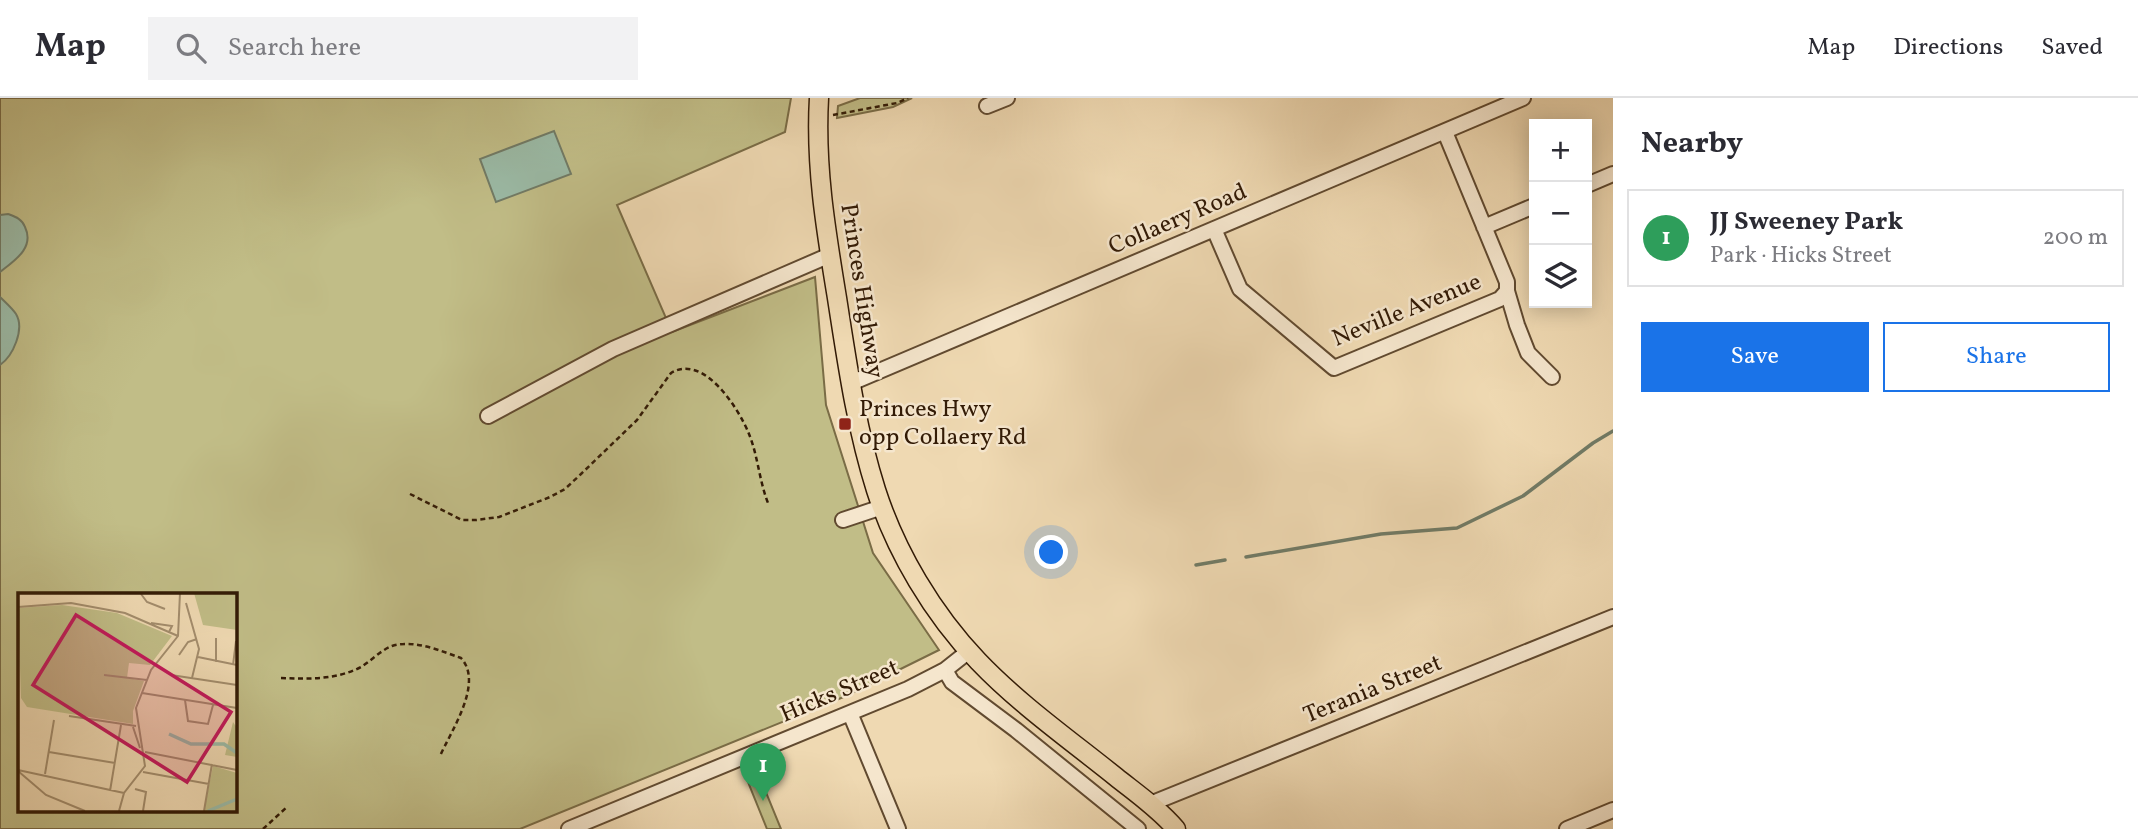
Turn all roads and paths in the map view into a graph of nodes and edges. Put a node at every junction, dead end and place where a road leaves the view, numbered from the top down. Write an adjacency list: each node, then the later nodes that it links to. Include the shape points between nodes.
1 (819, 98): 13 (main road, Princes Highway, via 818,159)
2 (908, 98): 6 (path)
3 (1007, 98): 5 (street)
4 (1523, 98): 7 (street, Collaery Road)
5 (987, 106)
6 (833, 115)
7 (1445, 132): 11 (street, Neville Avenue); 12 (street, Collaery Road)
8 (1613, 174): 9 (street)
9 (1592, 183)
10 (1529, 208): 11 (street)
11 (1484, 227): 14 (street, Neville Avenue)
12 (1214, 229): 14 (street, Neville Avenue, via 1240,289 1335,368 1500,299); 16 (street, Collaery Road)
13 (830, 255): 16 (main road, Princes Highway); 17 (street, via 614,349)
14 (1507, 291): 15 (street, via 1528,353)
15 (1552, 377)
16 (851, 383): 20 (main road, Princes Highway)
17 (488, 416)
18 (410, 494): 19 (path, via 461,520 499,517 550,497 565,489 618,439 671,373 685,368 708,376 737,412 754,450)
19 (768, 503)
20 (882, 508): 21 (street); 23 (main road, Princes Highway, via 913,571)
21 (843, 520)
22 (1613, 617): 28 (street, Terania Street)
23 (969, 651): 24 (street, Hicks Street); 28 (main road, Princes Highway, via 1005,687)
24 (945, 670): 26 (street, Hicks Street); 34 (street, via 952,682)
25 (281, 678): 27 (path, via 338,676 394,646 418,646 461,658 468,669 469,694)
26 (850, 713): 32 (street, Hicks Street); 33 (street)
27 (440, 756)
28 (1150, 804): 35 (main road, Princes Highway)
29 (288, 806): 31 (path)
30 (1613, 810): 36 (street)
31 (263, 829)
32 (569, 829)
33 (898, 829)
34 (1138, 829)
35 (1176, 829)
36 (1567, 829)

